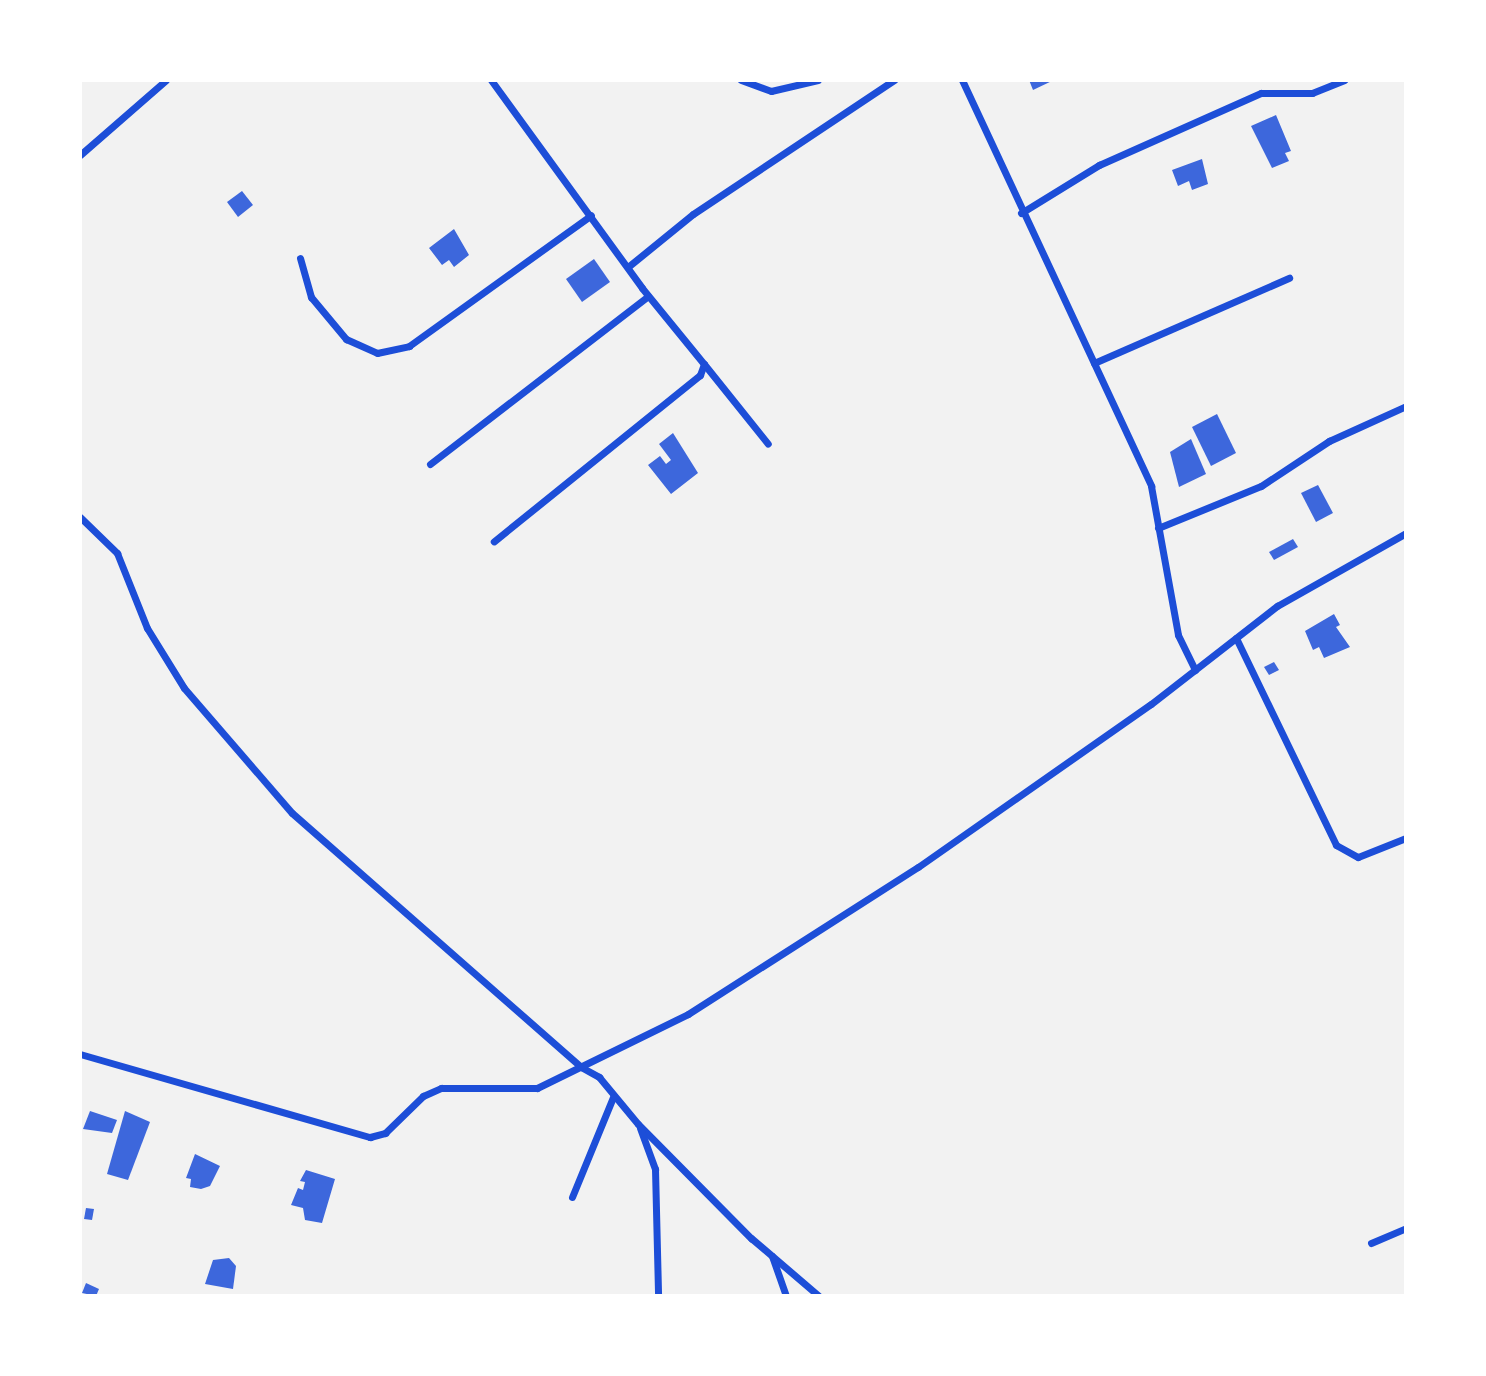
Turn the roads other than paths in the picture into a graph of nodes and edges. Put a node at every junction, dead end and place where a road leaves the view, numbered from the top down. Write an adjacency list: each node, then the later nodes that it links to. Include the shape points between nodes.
1 (166, 80): 8 (street)
2 (491, 80): 10 (street)
3 (741, 80): 4 (street, via 771,91)
4 (818, 80)
5 (894, 80): 12 (street, via 693,214)
6 (962, 80): 9 (street)
7 (1345, 80): 9 (street, via 1312,93 1261,93 1099,165)
8 (80, 155)
9 (1021, 212): 15 (street)
10 (591, 215): 11 (street, via 409,346 377,353 346,339 311,297); 12 (street)
11 (300, 258)
12 (629, 266): 14 (street)
13 (1289, 278): 15 (street)
14 (648, 296): 16 (street); 19 (street)
15 (1094, 363): 21 (street, via 1151,486)
16 (704, 364): 18 (street); 23 (street, via 699,375)
17 (1405, 406): 21 (street, via 1329,442 1261,486)
18 (768, 444)
19 (430, 464)
20 (80, 517): 28 (street, via 117,553 162,656 220,736 323,845)
21 (1158, 528): 25 (street, via 1178,635)
22 (1405, 533): 24 (street, via 1277,606)
23 (494, 541)
24 (1236, 638): 25 (street); 26 (street, via 1336,845 1358,857)
25 (1195, 670): 28 (street, via 919,867 688,1014)
26 (1405, 838)
27 (80, 1054): 28 (street, via 345,1134 370,1137 385,1133 423,1096 441,1088 523,1090)
28 (581, 1067): 29 (street, via 599,1077)
29 (613, 1097): 30 (street); 31 (street)
30 (638, 1124): 34 (street); 35 (street, via 655,1169)
31 (572, 1197)
32 (1405, 1228): 33 (street)
33 (1371, 1243)
34 (772, 1255): 36 (street); 37 (street)
35 (658, 1296)
36 (786, 1296)
37 (819, 1296)

